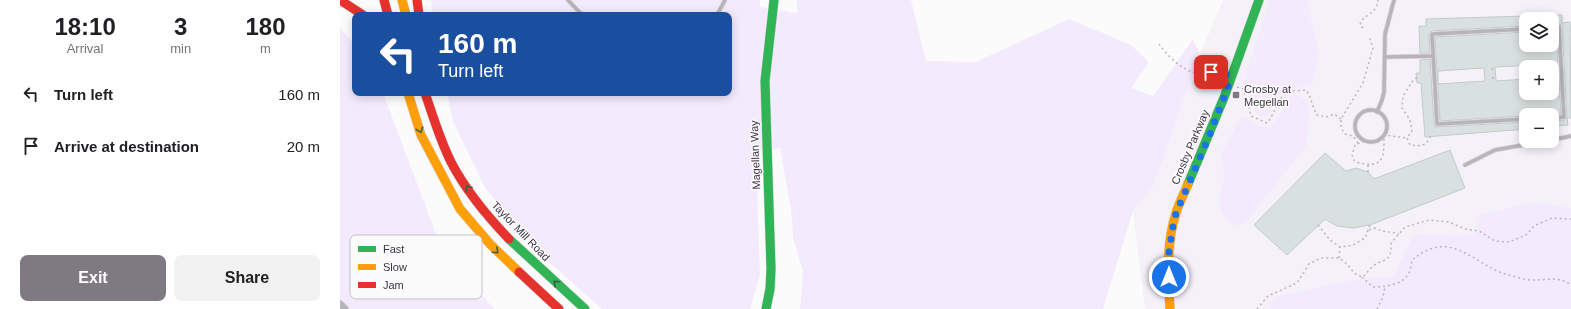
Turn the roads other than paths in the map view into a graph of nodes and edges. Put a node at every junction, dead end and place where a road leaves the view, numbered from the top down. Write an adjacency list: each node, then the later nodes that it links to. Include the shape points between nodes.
1 (340, 0): 10 (main road)
2 (384, 0): 11 (main road)
3 (402, 0): 12 (main road)
4 (417, 0): 13 (main road)
5 (568, 0): 14 (lane)
6 (725, 0): 15 (lane)
7 (774, 0): 33 (main road, Magellan Way, via 765,81 771,269)
8 (1259, 0): 34 (main road, Crosby Parkway, via 1173,226 1169,252)
9 (1394, 0): 19 (lane, via 1387,24)
10 (359, 12)
11 (387, 12)
12 (405, 12)
13 (419, 12)
14 (579, 12)
15 (719, 12)
16 (1559, 27): 23 (lane, via 1564,117)
17 (1519, 29): 18 (lane, via 1432,34)
18 (1434, 56): 19 (lane); 24 (lane, via 1437,124)
19 (1385, 57): 22 (lane, via 1384,92)
20 (409, 96): 31 (main road, one-way to 31, via 422,135 460,208 490,244)
21 (426, 96): 32 (main road, Taylor Mill Road, one-way to 21, via 489,217 452,163)
22 (1377, 112): 22 (lane, via 1372,110 1363,113 1356,120 1355,130 1364,140 1375,141 1384,135 1386,122)
23 (1559, 117)
24 (1519, 119)
25 (1571, 136): 26 (lane)
26 (1559, 139)
27 (1519, 146): 28 (lane, via 1496,150)
28 (1465, 165)
29 (340, 304): 30 (street)
30 (345, 309)
31 (559, 309)
32 (585, 309)
33 (766, 309)
34 (1170, 309)

